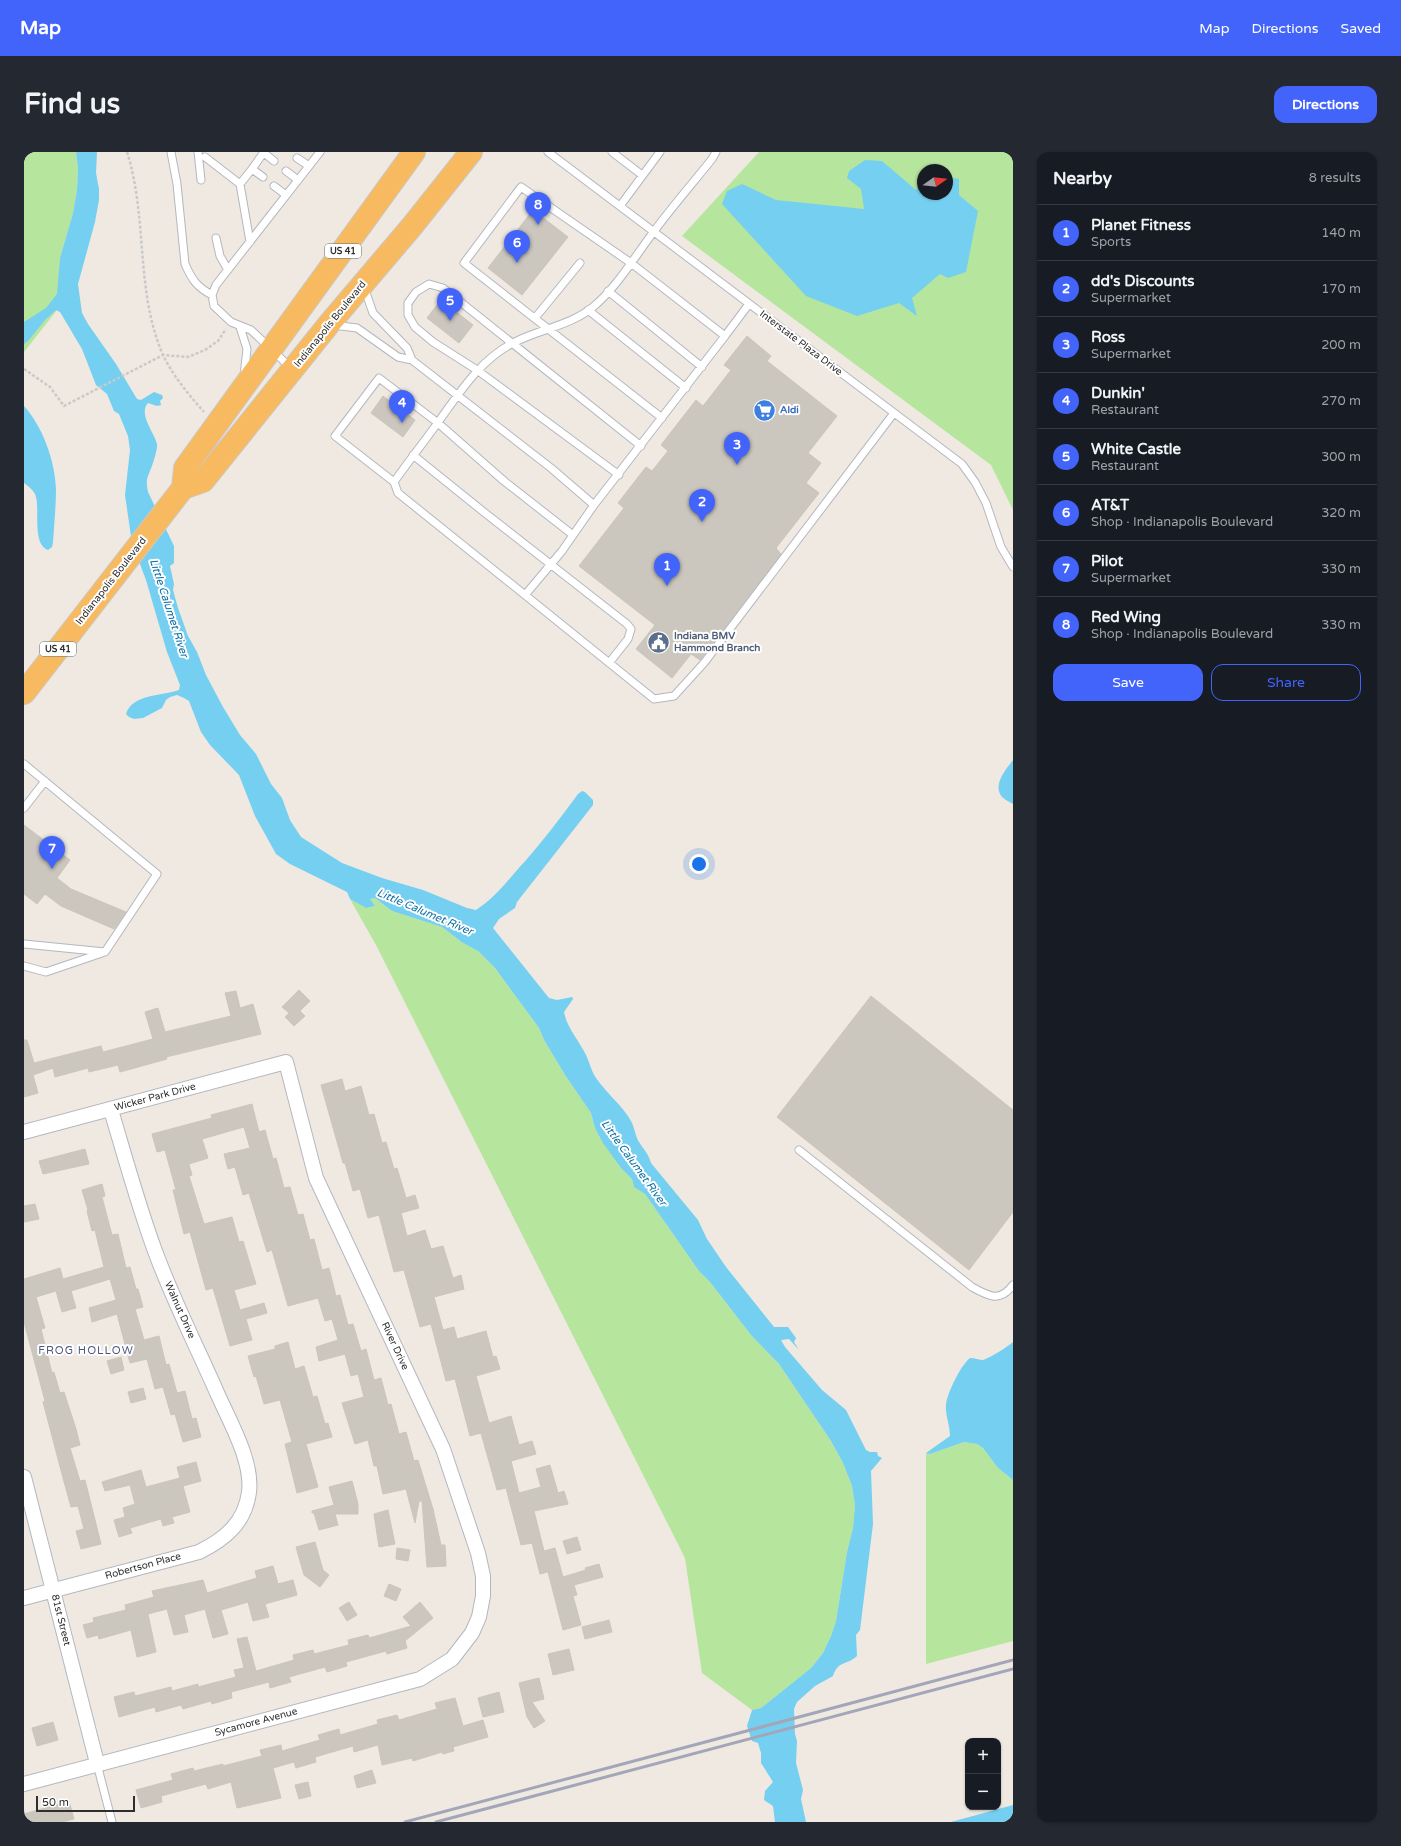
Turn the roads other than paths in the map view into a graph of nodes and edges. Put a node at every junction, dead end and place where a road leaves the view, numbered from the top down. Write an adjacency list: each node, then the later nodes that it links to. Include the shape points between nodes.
1 (170, 152): 33 (lane, via 177,184 185,264 199,288)
2 (198, 152): 19 (lane)
3 (264, 152): 13 (lane); 15 (lane)
4 (320, 152): 14 (lane)
5 (414, 152): 42 (highway, US 41)
6 (471, 152): 31 (highway, Indianapolis Boulevard)
7 (548, 152): 24 (lane, Interstate Plaza Drive)
8 (612, 152): 17 (lane)
9 (660, 152): 17 (lane)
10 (716, 152): 25 (lane)
11 (206, 157): 21 (lane)
12 (297, 158): 14 (lane)
13 (274, 161)
14 (309, 166): 20 (lane)
15 (252, 169): 18 (lane); 21 (lane)
16 (286, 171): 20 (lane)
17 (642, 175): 24 (lane)
18 (263, 177)
19 (201, 180)
20 (298, 180): 23 (lane)
21 (240, 184): 27 (lane)
22 (274, 186): 23 (lane)
23 (286, 195): 27 (lane)
24 (620, 206): 25 (lane, Interstate Plaza Drive)
25 (653, 232): 28 (lane); 34 (lane, Interstate Plaza Drive)
26 (216, 238): 30 (lane, via 220,256)
27 (250, 242): 30 (lane)
28 (630, 262): 32 (lane); 36 (lane, via 522,187 464,263); 40 (lane)
29 (580, 263): 36 (lane)
30 (228, 270): 33 (lane, via 216,285)
31 (362, 284): 37 (highway, Indianapolis Boulevard); 43 (lane, via 373,313 407,348)
32 (608, 291): 35 (lane); 44 (lane)
33 (212, 295): 38 (lane, via 214,306)
34 (749, 304): 40 (lane); 50 (lane, Interstate Plaza Drive)
35 (588, 310): 39 (lane, via 573,320); 48 (lane)
36 (535, 318): 39 (lane)
37 (329, 324): 43 (lane, via 357,328 398,357); 45 (highway, Indianapolis Boulevard)
38 (240, 327): 42 (lane, via 251,330); 47 (lane, via 247,349)
39 (548, 329): 41 (lane); 51 (lane)
40 (724, 336): 44 (lane)
41 (512, 343): 46 (lane); 46 (lane, via 443,288 429,284 416,292 408,303 408,315 415,327 433,342); 53 (lane)
42 (271, 350): 45 (lane); 47 (highway, US 41)
43 (412, 360): 49 (lane)
44 (702, 367): 48 (lane)
45 (292, 370): 57 (highway, Indianapolis Boulevard, via 203,482)
46 (477, 370): 49 (lane); 55 (lane)
47 (243, 388): 57 (highway, US 41, via 185,468)
48 (686, 388): 51 (lane)
49 (457, 396): 52 (lane); 58 (lane, via 551,468)
50 (894, 413): 61 (lane, Interstate Plaza Drive, via 962,464 986,503 1001,547); 63 (lane, via 704,663 674,696 654,699)
51 (662, 418): 53 (lane)
52 (438, 423): 54 (lane); 56 (lane, via 379,378 335,436); 59 (lane, via 504,481)
53 (641, 446): 55 (lane)
54 (413, 455): 56 (lane); 60 (lane)
55 (619, 475): 58 (lane)
56 (394, 482): 62 (lane, via 398,493)
57 (184, 488): 64 (highway, Indianapolis Boulevard / US 41)
58 (594, 505): 59 (lane)
59 (573, 535): 60 (lane)
60 (551, 564): 62 (lane); 63 (lane, via 627,624 631,630 628,639)
61 (1013, 567)
62 (525, 594): 63 (lane)
63 (609, 663)
64 (24, 693)
65 (24, 764): 66 (lane)
66 (45, 781): 67 (lane); 69 (lane, via 157,874)
67 (24, 808)
68 (24, 944): 69 (lane)
69 (105, 952): 70 (lane, via 46,972)
70 (24, 966)
71 (286, 1062): 72 (street, Wicker Park Drive); 80 (street, River Drive, via 316,1178 443,1449 475,1546 483,1576 483,1596 479,1617)
72 (110, 1110): 73 (street, Wicker Park Drive); 77 (street, Walnut Drive, via 154,1250 244,1457 249,1491)
73 (24, 1132)
74 (799, 1150): 75 (lane, via 972,1287 997,1297 1007,1294)
75 (1013, 1285)
76 (24, 1477): 78 (street, 81st Street)
77 (246, 1508): 78 (street, Robertson Place, via 234,1527 218,1542 199,1552)
78 (53, 1590): 79 (street, Robertson Place); 81 (street, 81st Street)
79 (24, 1598)
80 (472, 1633): 81 (street, Sycamore Avenue, via 452,1659 420,1680)
81 (97, 1764): 82 (street, Sycamore Avenue); 83 (lane)
82 (24, 1784)
83 (112, 1822)

